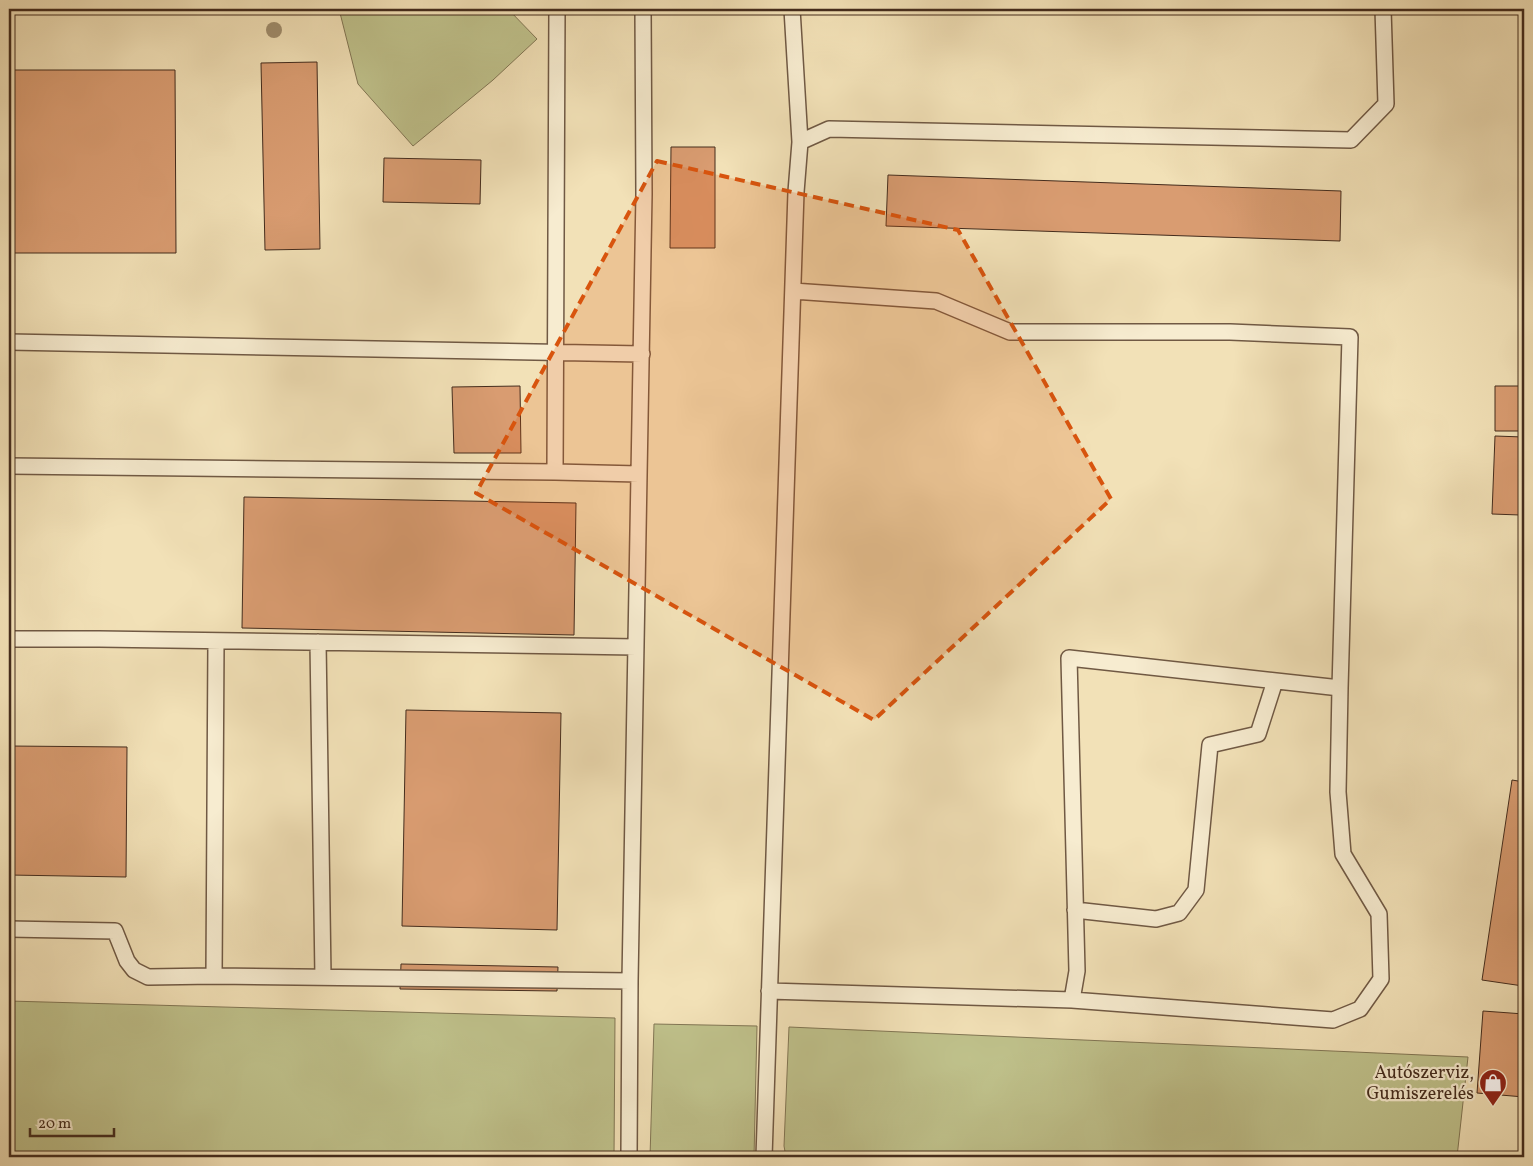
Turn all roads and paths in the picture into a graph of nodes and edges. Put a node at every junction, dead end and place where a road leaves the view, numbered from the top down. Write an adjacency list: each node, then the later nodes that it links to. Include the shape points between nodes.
1 (557, 9): 8 (lane)
2 (643, 9): 9 (lane)
3 (792, 9): 5 (lane)
4 (1383, 9): 5 (lane, via 1386,104 1352,140 829,129)
5 (800, 142): 6 (lane)
6 (793, 292): 18 (lane, via 936,301 1010,332 1230,332 1350,337); 24 (lane)
7 (9, 342): 8 (lane)
8 (555, 352): 9 (lane); 11 (lane)
9 (642, 354): 12 (lane)
10 (9, 466): 11 (lane)
11 (555, 472): 12 (lane)
12 (639, 474): 16 (lane)
13 (9, 639): 14 (lane)
14 (216, 641): 15 (lane); 21 (lane)
15 (318, 642): 16 (lane); 22 (lane)
16 (636, 648): 23 (lane)
17 (1275, 681): 18 (lane); 19 (lane, via 1258,734 1210,745 1196,890 1179,913 1156,919); 19 (lane, via 1069,658)
18 (1340, 688): 25 (lane, via 1338,792 1343,854 1379,914 1381,979 1360,1009 1333,1020)
19 (1075, 910): 25 (lane, via 1076,971)
20 (9, 929): 21 (lane, via 114,931 127,961 134,970 148,977)
21 (214, 976): 22 (lane)
22 (323, 977): 23 (lane)
23 (630, 981): 26 (lane)
24 (769, 991): 25 (lane); 27 (lane)
25 (1072, 1000)
26 (629, 1157)
27 (764, 1157)

